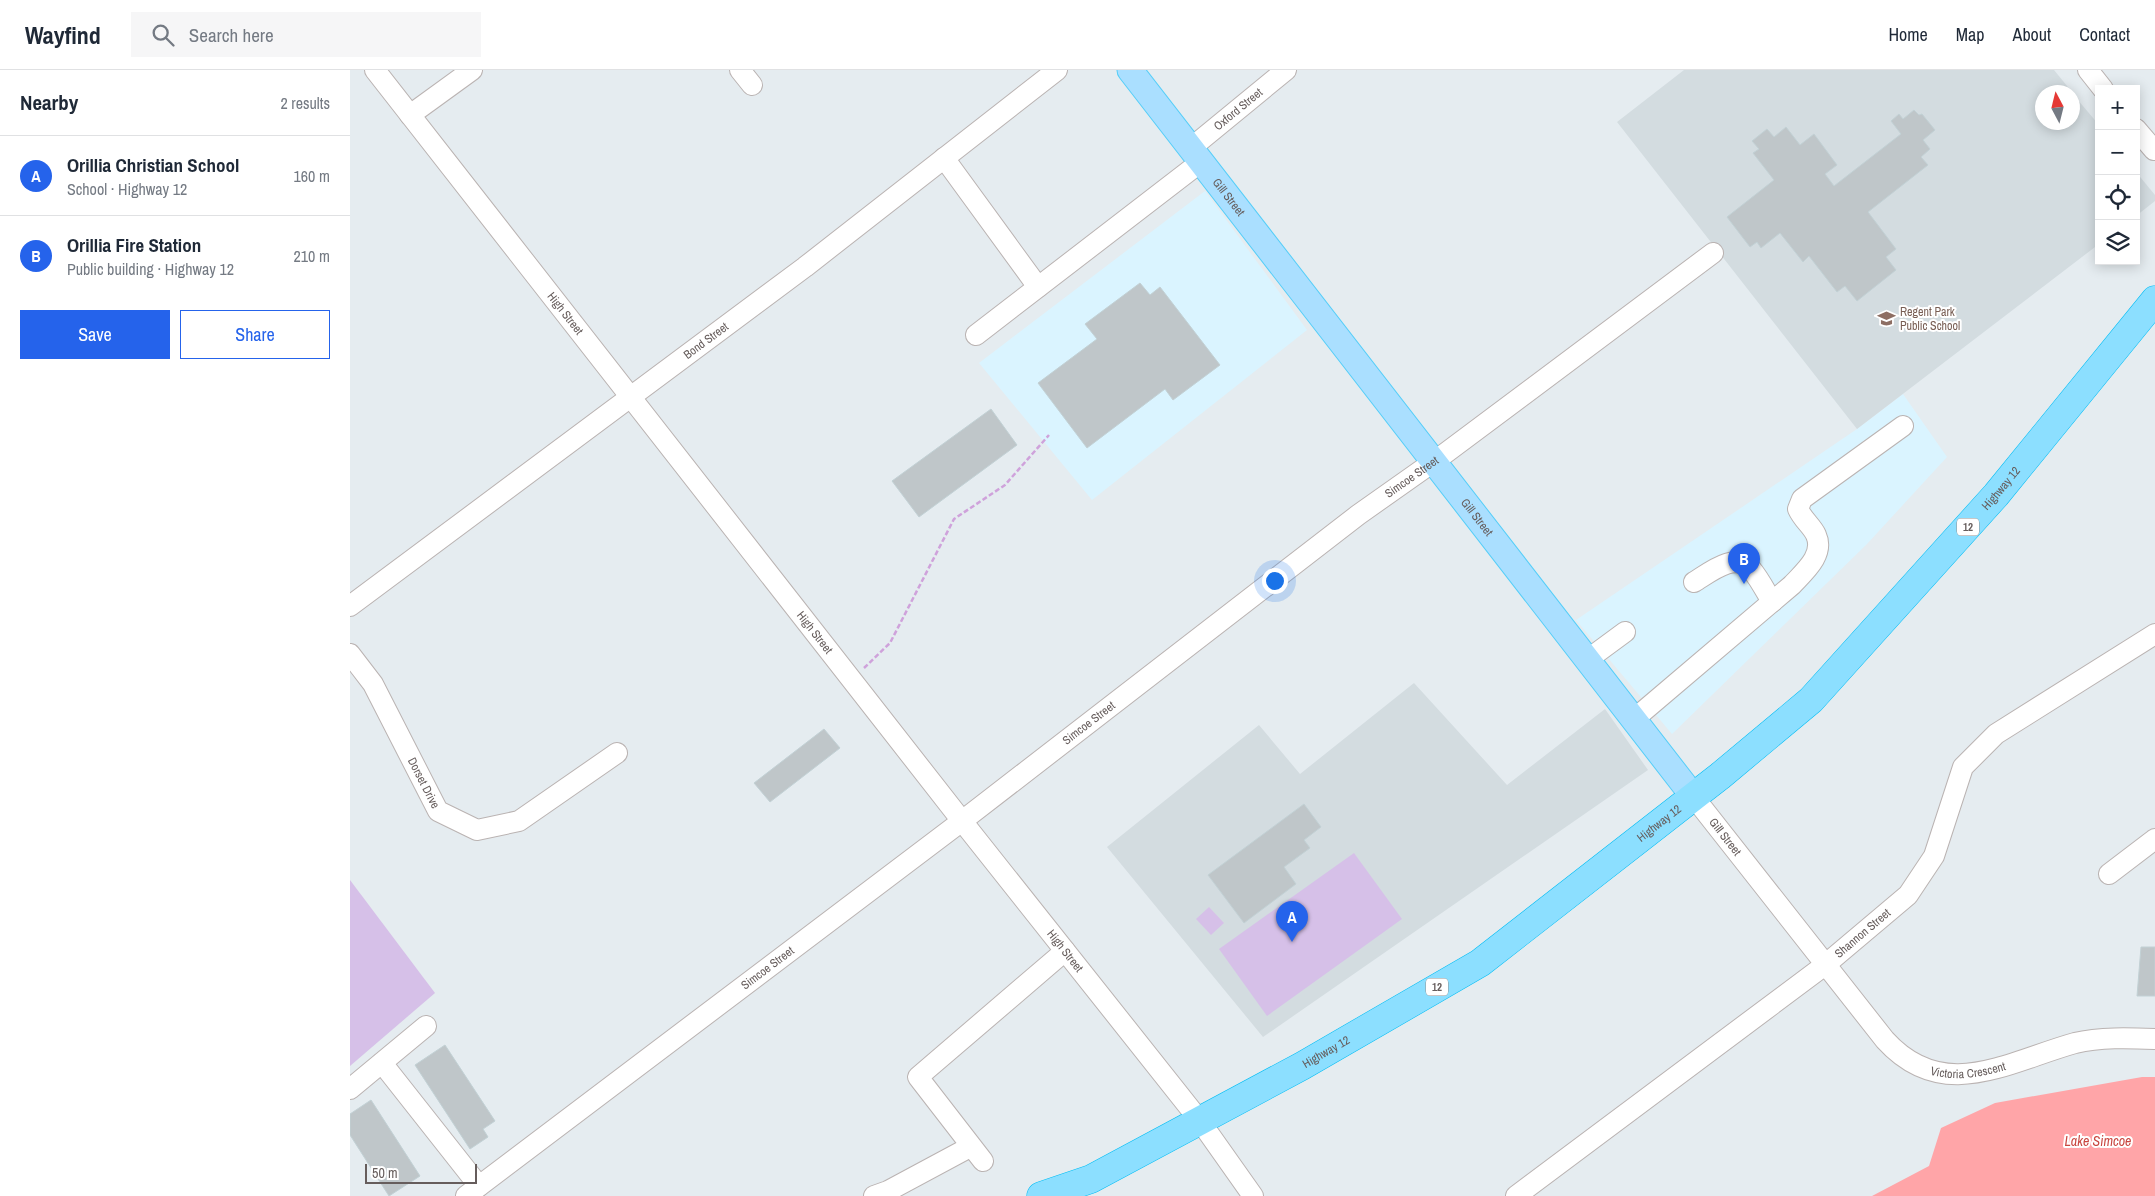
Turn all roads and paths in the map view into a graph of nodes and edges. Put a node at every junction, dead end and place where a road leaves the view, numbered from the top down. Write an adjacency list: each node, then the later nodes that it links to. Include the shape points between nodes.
1 (375, 70): 8 (street, High Street)
2 (472, 70): 8 (street)
3 (1057, 70): 12 (street, Bond Street)
4 (1130, 70): 11 (main road, Gill Street)
5 (1286, 70): 11 (street, Oxford Street)
6 (2088, 70): 7 (street)
7 (2100, 85)
8 (410, 115): 17 (street, High Street)
9 (2137, 130): 10 (street)
10 (2154, 150)
11 (1196, 154): 14 (street, Oxford Street); 20 (main road, Gill Street)
12 (944, 158): 14 (street); 17 (street, Bond Street, via 805,267)
13 (1713, 253): 20 (street, Simcoe Street)
14 (1038, 287): 16 (street, Oxford Street)
15 (2155, 300): 31 (highway, Highway 12 / 12, via 1996,495 1811,700)
16 (976, 335)
17 (631, 396): 23 (street, Bond Street); 28 (street, High Street)
18 (1903, 426): 22 (street, via 1802,499 1798,509 1816,534 1819,546 1815,560 1792,586)
19 (1048, 435): 28 (path, via 1005,485 954,519 890,643)
20 (1434, 462): 27 (main road, Gill Street); 32 (street, Simcoe Street, via 1358,515)
21 (1694, 582): 22 (street, via 1723,564 1737,563 1750,567)
22 (1772, 602): 29 (street)
23 (350, 606)
24 (1625, 632): 27 (street)
25 (2155, 634): 36 (street, Shannon Street, via 1996,734 1963,767 1934,856 1908,895)
26 (350, 654): 30 (street, Dorset Drive, via 373,684 438,811 476,830 519,821)
27 (1588, 660): 29 (main road, Gill Street)
28 (853, 680): 32 (street, High Street)
29 (1634, 720): 31 (main road, Gill Street)
30 (618, 753)
31 (1692, 796): 36 (street, Gill Street); 41 (highway, Highway 12 / 12, via 1480,962 1302,1066)
32 (962, 821): 35 (street, High Street); 42 (street, Simcoe Street)
33 (2155, 839): 34 (street)
34 (2109, 874)
35 (1066, 951): 41 (street, High Street); 43 (street, via 918,1077 976,1154)
36 (1825, 965): 38 (street, Victoria Crescent, via 1899,1055 1937,1073 1959,1075 1994,1069 2077,1043 2122,1038); 46 (street, Shannon Street)
37 (426, 1026): 39 (street)
38 (2155, 1039)
39 (382, 1062): 40 (street); 42 (street)
40 (350, 1089)
41 (1200, 1121): 44 (highway, Highway 12 / 12, via 1091,1179); 45 (street, High Street)
42 (473, 1191)
43 (874, 1196)
44 (1042, 1196)
45 (1253, 1196)
46 (1516, 1196)

